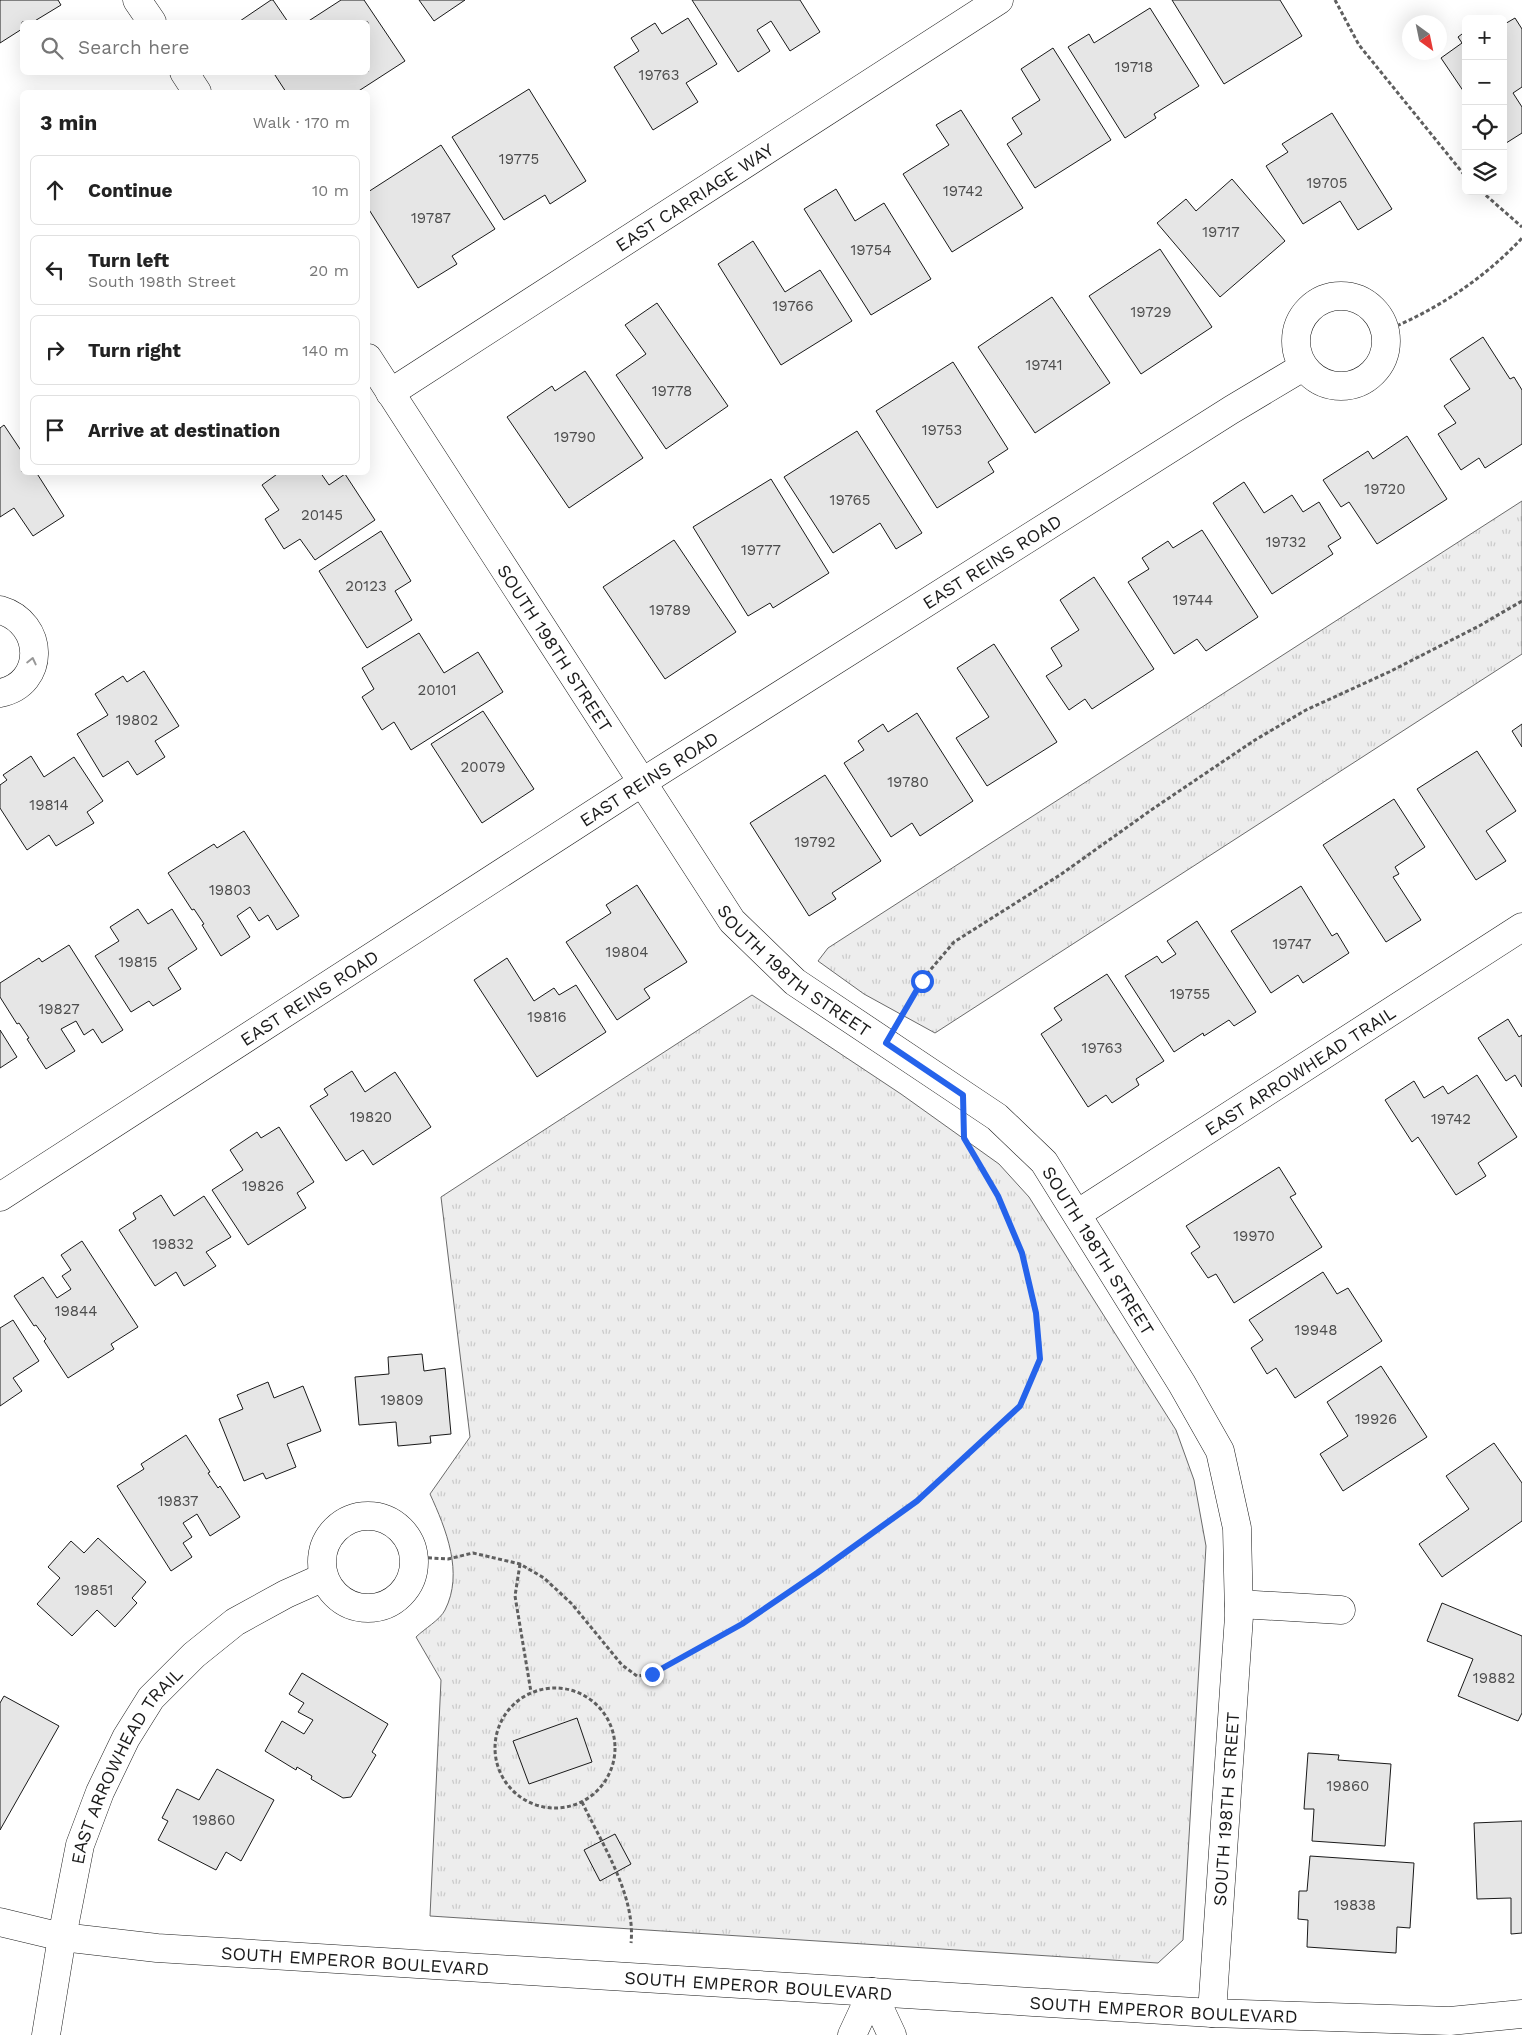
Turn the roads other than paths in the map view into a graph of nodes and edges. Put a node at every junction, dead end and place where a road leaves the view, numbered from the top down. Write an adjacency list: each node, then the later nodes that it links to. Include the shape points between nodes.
1 (137, 0): 3 (street)
2 (999, 0): 8 (street, EAST CARRIAGE WAY)
3 (151, 20)
4 (186, 75): 5 (street)
5 (196, 90)
6 (370, 361): 8 (street, SOUTH 198TH STREET)
7 (1304, 366): 7 (street, via 1296,339 1299,325 1317,303 1344,296 1370,306 1380,318 1386,344 1383,358 1366,380 1353,385 1325,384); 11 (street, EAST REINS ROAD)
8 (390, 393): 11 (street, SOUTH 198TH STREET)
9 (0, 610): 10 (street, one-way to 9, via 18,686 28,675 34,648 23,622)
10 (0, 694)
11 (641, 783): 13 (street, EAST REINS ROAD); 14 (street, SOUTH 198TH STREET, via 732,921 795,982 997,1117 1044,1162)
12 (1522, 927): 14 (street, EAST ARROWHEAD TRAIL)
13 (0, 1197)
14 (1077, 1214): 16 (street, SOUTH 198TH STREET, via 1220,1451 1237,1528)
15 (324, 1577): 15 (street, via 331,1591 342,1601 371,1609 386,1606 408,1586 414,1572 415,1557 411,1543 393,1522 380,1516 351,1518 339,1526 323,1549); 19 (street, EAST ARROWHEAD TRAIL, via 235,1622 194,1655 151,1698 126,1738 100,1792 80,1845)
16 (1238, 1604): 17 (street); 21 (street, SOUTH 198TH STREET)
17 (1341, 1610)
18 (0, 1922): 19 (street, SOUTH EMPEROR BOULEVARD)
19 (62, 1937): 20 (street, SOUTH EMPEROR BOULEVARD, via 157,1948); 23 (street, EAST ARROWHEAD TRAIL)
20 (872, 1992): 21 (street, SOUTH EMPEROR BOULEVARD); 24 (street); 25 (street)
21 (1212, 2013): 22 (street, SOUTH EMPEROR BOULEVARD, via 1450,2021)
22 (1522, 2014)
23 (46, 2035)
24 (852, 2035)
25 (892, 2035)

